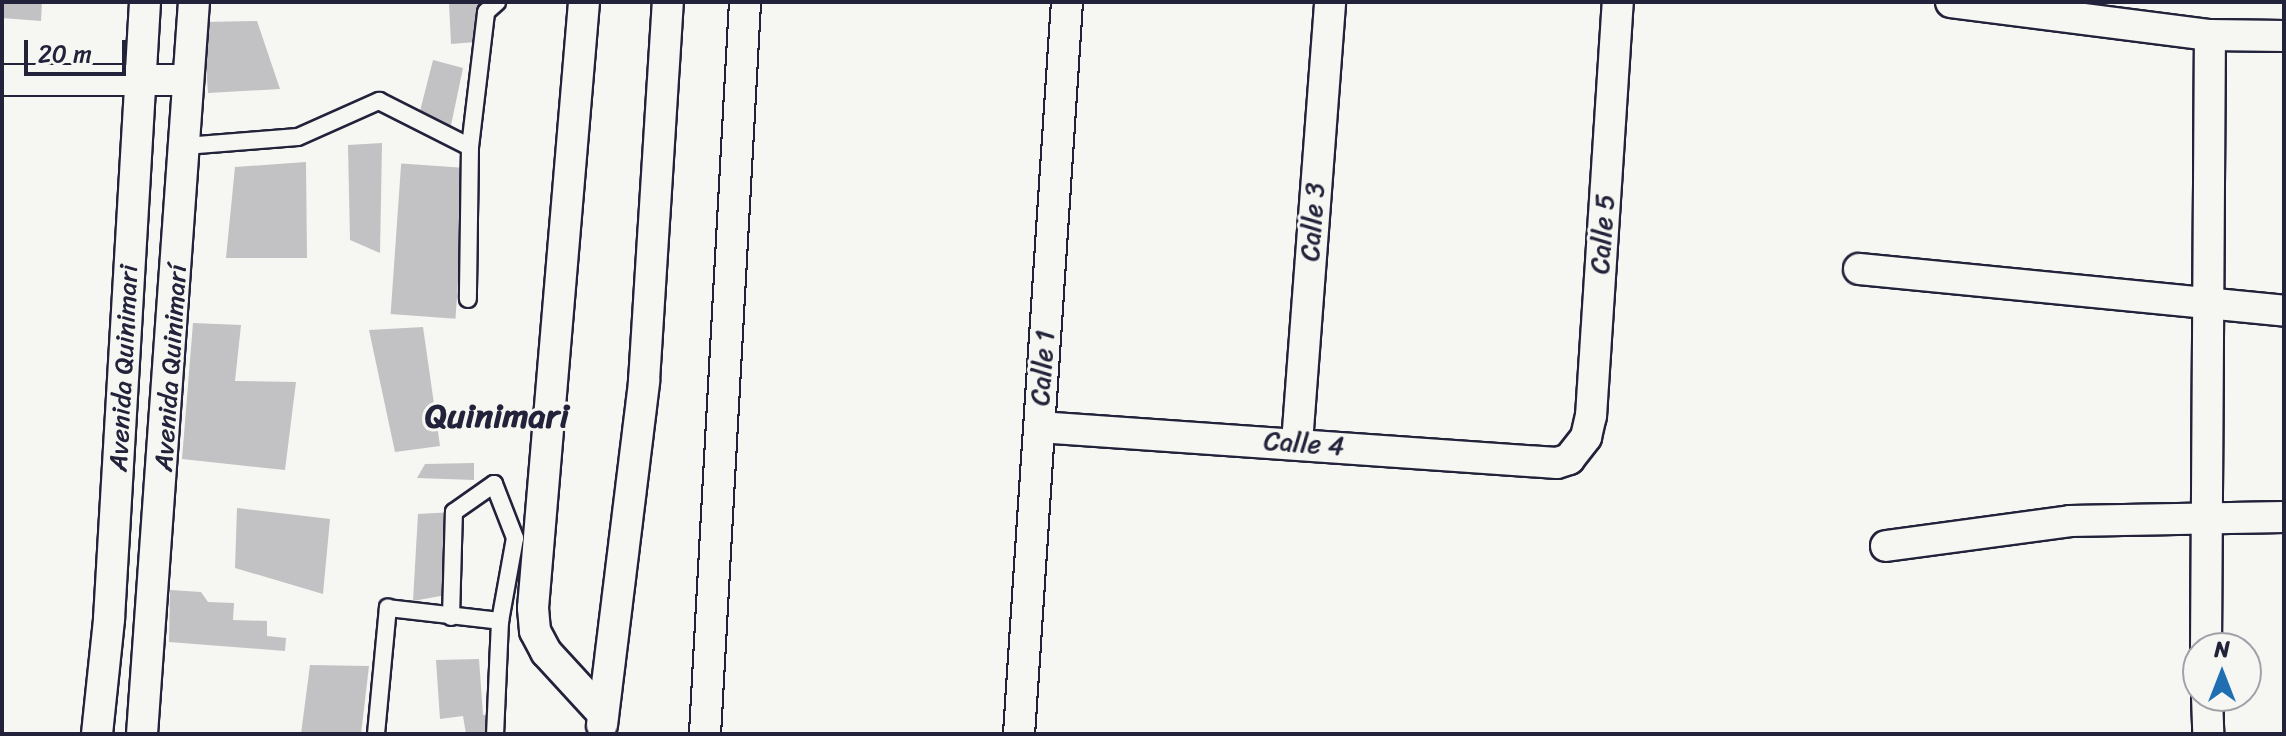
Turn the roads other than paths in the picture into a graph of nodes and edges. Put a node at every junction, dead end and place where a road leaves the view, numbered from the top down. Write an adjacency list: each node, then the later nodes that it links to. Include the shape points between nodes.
1 (145, 2): 14 (street, Avenida Quinimari)
2 (194, 2): 15 (street, Avenida Quinimarí)
3 (497, 2): 17 (lane, via 486,12)
4 (584, 2): 32 (street, via 533,608 535,631 546,652)
5 (668, 2): 32 (street, via 644,381)
6 (745, 2): 37 (street)
7 (1067, 2): 22 (street, Calle 1)
8 (1330, 2): 23 (street, Calle 3)
9 (1618, 2): 24 (street, Calle 5, via 1591,416 1586,437)
10 (1951, 2): 11 (street)
11 (2210, 35): 12 (street); 20 (street)
12 (2284, 36)
13 (2, 80): 14 (street)
14 (141, 80): 15 (street); 33 (street, Avenida Quinimari, via 109,619)
15 (188, 80): 16 (street, Avenida Quinimarí)
16 (185, 146): 17 (lane, via 298,137 379,101); 34 (street, Avenida Quinimarí)
17 (470, 147): 19 (lane)
18 (1859, 269): 20 (street)
19 (468, 299)
20 (2204, 304): 21 (street); 25 (street)
21 (2284, 311)
22 (1039, 427): 23 (street, Calle 4); 38 (street, Calle 1)
23 (1297, 443): 24 (street, Calle 4, via 1557,463)
24 (1569, 459)
25 (2204, 514): 26 (street); 27 (street, via 2070,521); 30 (street)
26 (2284, 517)
27 (1886, 546)
28 (451, 617): 29 (lane); 29 (lane, via 454,512 494,484 515,538); 35 (lane, via 388,608)
29 (500, 621): 36 (lane)
30 (2206, 632)
31 (2207, 712): 39 (street)
32 (602, 724)
33 (97, 734)
34 (142, 734)
35 (376, 734)
36 (495, 734)
37 (705, 734)
38 (1019, 734)
39 (2208, 734)

